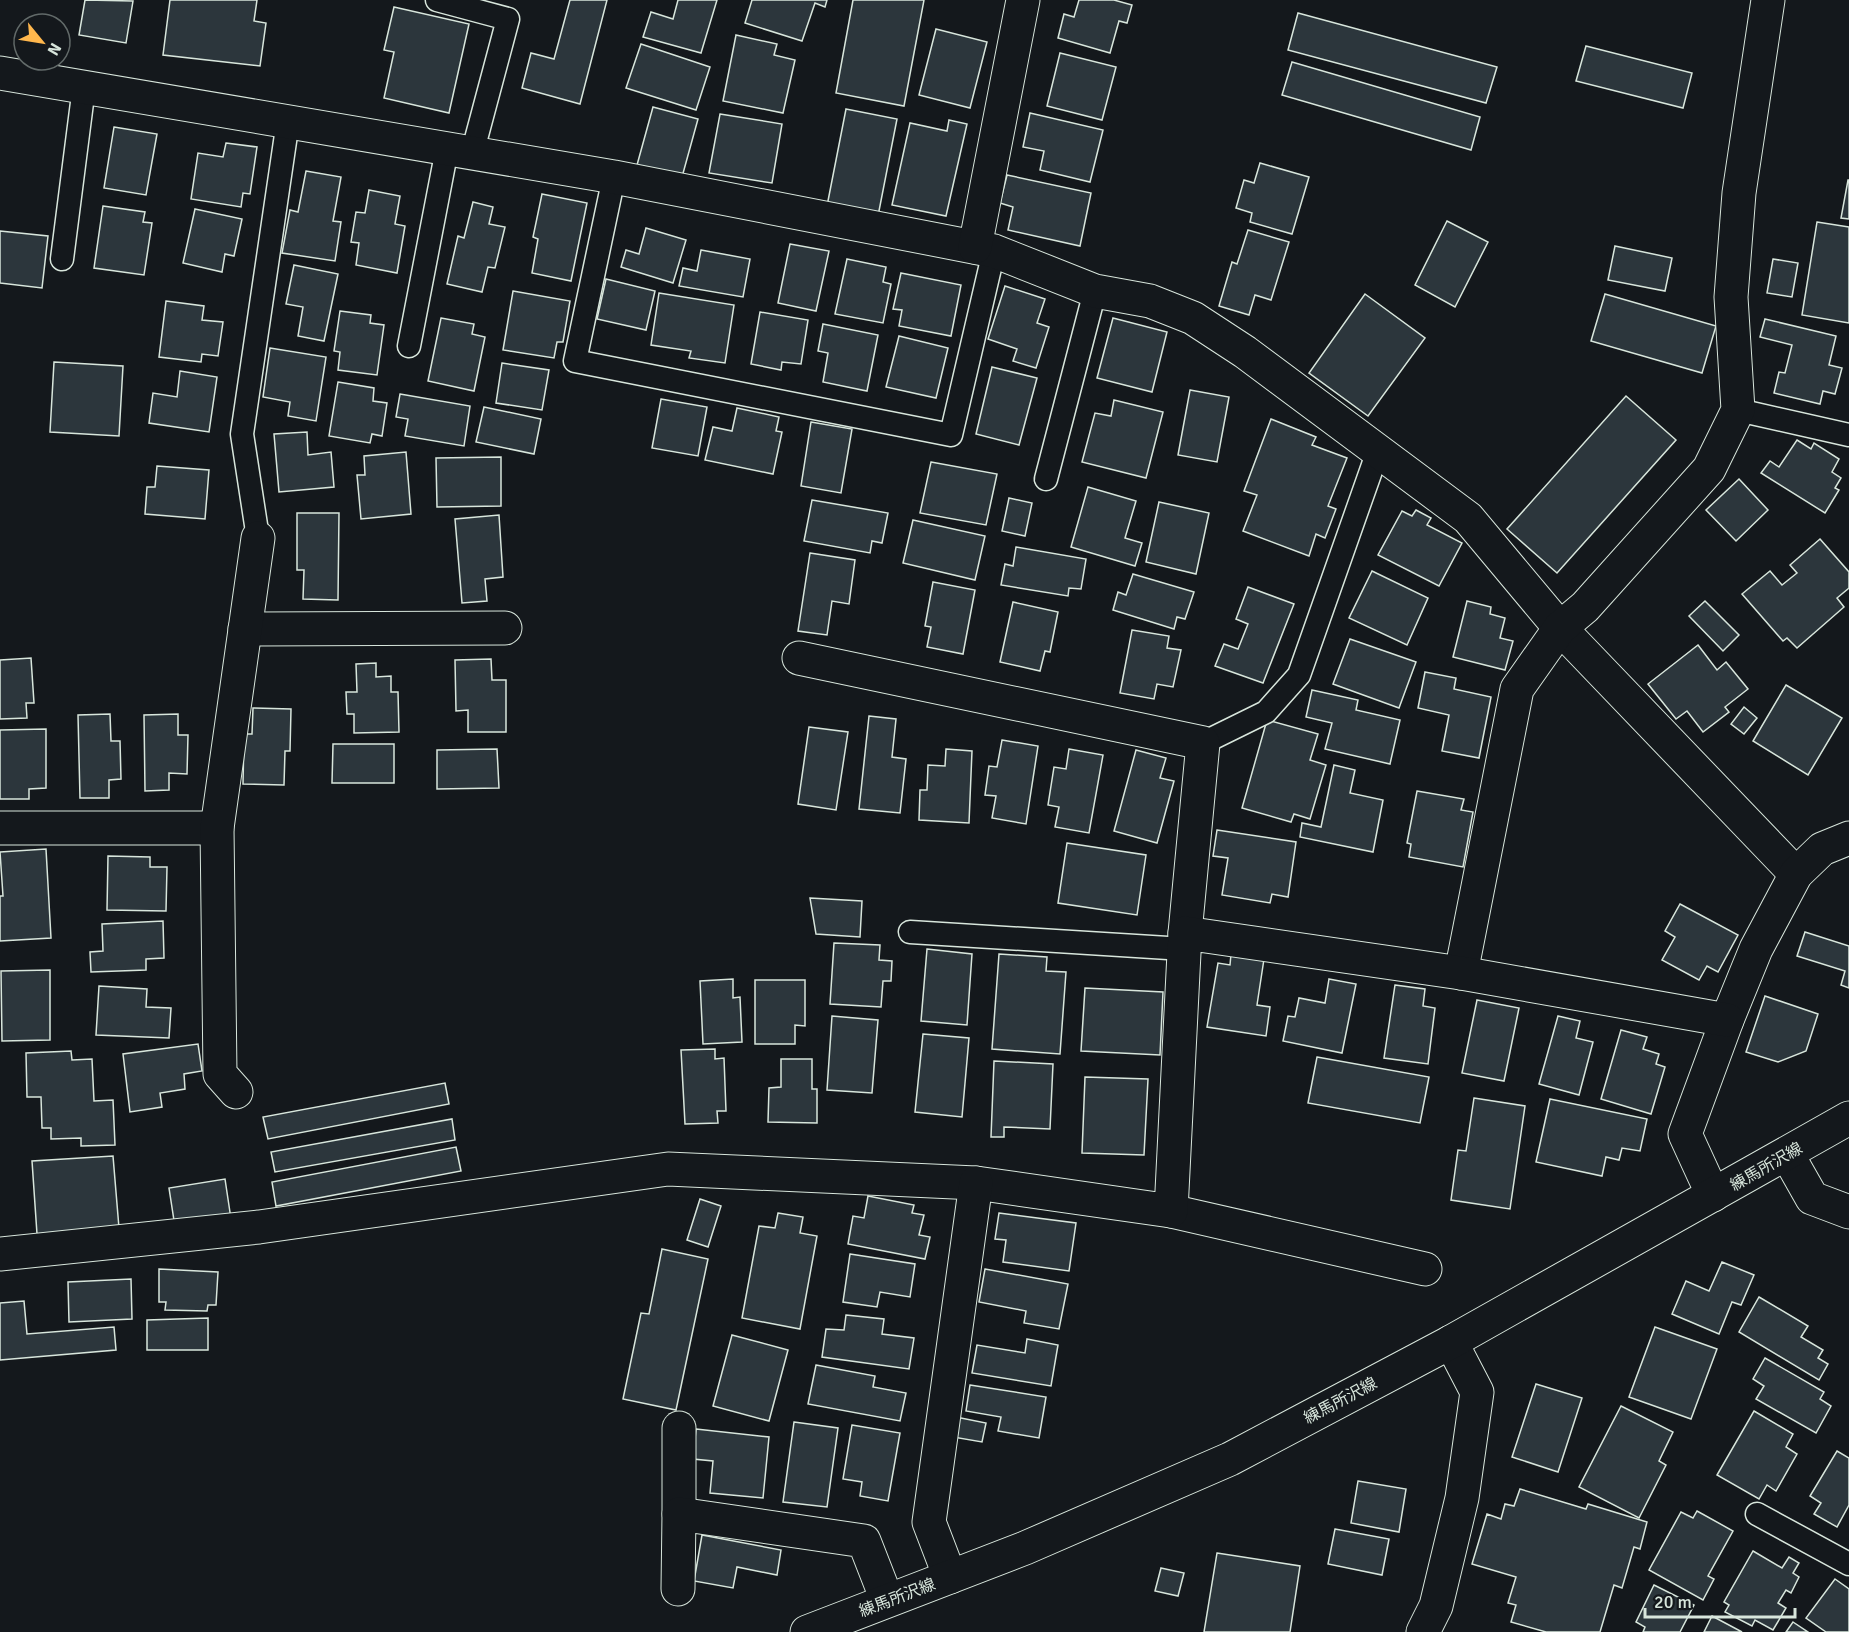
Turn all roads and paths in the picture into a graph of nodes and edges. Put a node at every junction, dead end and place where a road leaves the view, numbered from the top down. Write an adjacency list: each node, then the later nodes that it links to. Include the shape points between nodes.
1 (437, 0): 7 (lane, via 508,19)
2 (1023, 0): 9 (street)
3 (1768, 0): 13 (street, via 1739,193 1731,297)
4 (0, 73): 5 (street)
5 (84, 87): 6 (street); 10 (lane)
6 (288, 121): 7 (street); 17 (lane, via 242,434)
7 (460, 151): 8 (street); 12 (lane)
8 (614, 177): 9 (street); 9 (lane, via 575,362 951,435)
9 (984, 249): 11 (street)
10 (62, 259)
11 (1095, 291): 15 (street, via 1150,301 1193,318); 16 (lane)
12 (409, 346)
13 (1738, 410): 14 (lane); 19 (street, via 1709,469 1585,608)
14 (1849, 435)
15 (1378, 452): 19 (street, via 1468,518); 22 (lane, via 1299,675 1266,712)
16 (1046, 478)
17 (258, 538): 20 (street)
18 (506, 628): 20 (street)
19 (1560, 628): 26 (street); 29 (street, via 1517,689)
20 (245, 629): 24 (street)
21 (799, 658): 22 (street)
22 (1203, 743): 28 (street)
23 (0, 828): 24 (street)
24 (217, 828): 31 (street, via 220,1074)
25 (1849, 838): 26 (street, via 1822,849)
26 (1796, 874): 30 (street, via 1756,949)
27 (910, 932): 28 (lane)
28 (1185, 941): 29 (street); 36 (street)
29 (1461, 973): 30 (street)
30 (1727, 1020): 35 (street, via 1685,1134)
31 (236, 1092)
32 (1849, 1118): 33 (street, 練馬所沢線)
33 (1787, 1154): 35 (street, 練馬所沢線); 37 (street, via 1812,1198)
34 (976, 1183): 36 (street); 38 (street, via 668,1169 258,1227); 45 (street, via 929,1522)
35 (1713, 1195): 40 (street, 練馬所沢線)
36 (1171, 1211): 39 (street)
37 (1849, 1212)
38 (0, 1254)
39 (1425, 1269)
40 (1451, 1342): 45 (street, 練馬所沢線, via 1230,1459); 49 (street, via 1477,1392 1462,1498 1436,1606)
41 (679, 1428): 42 (street)
42 (679, 1514): 46 (street); 47 (street, via 864,1541)
43 (1757, 1514): 44 (lane)
44 (1849, 1564)
45 (950, 1577): 47 (street, 練馬所沢線)
46 (678, 1589)
47 (887, 1600): 48 (street, 練馬所沢線)
48 (807, 1632)
49 (1423, 1632)

